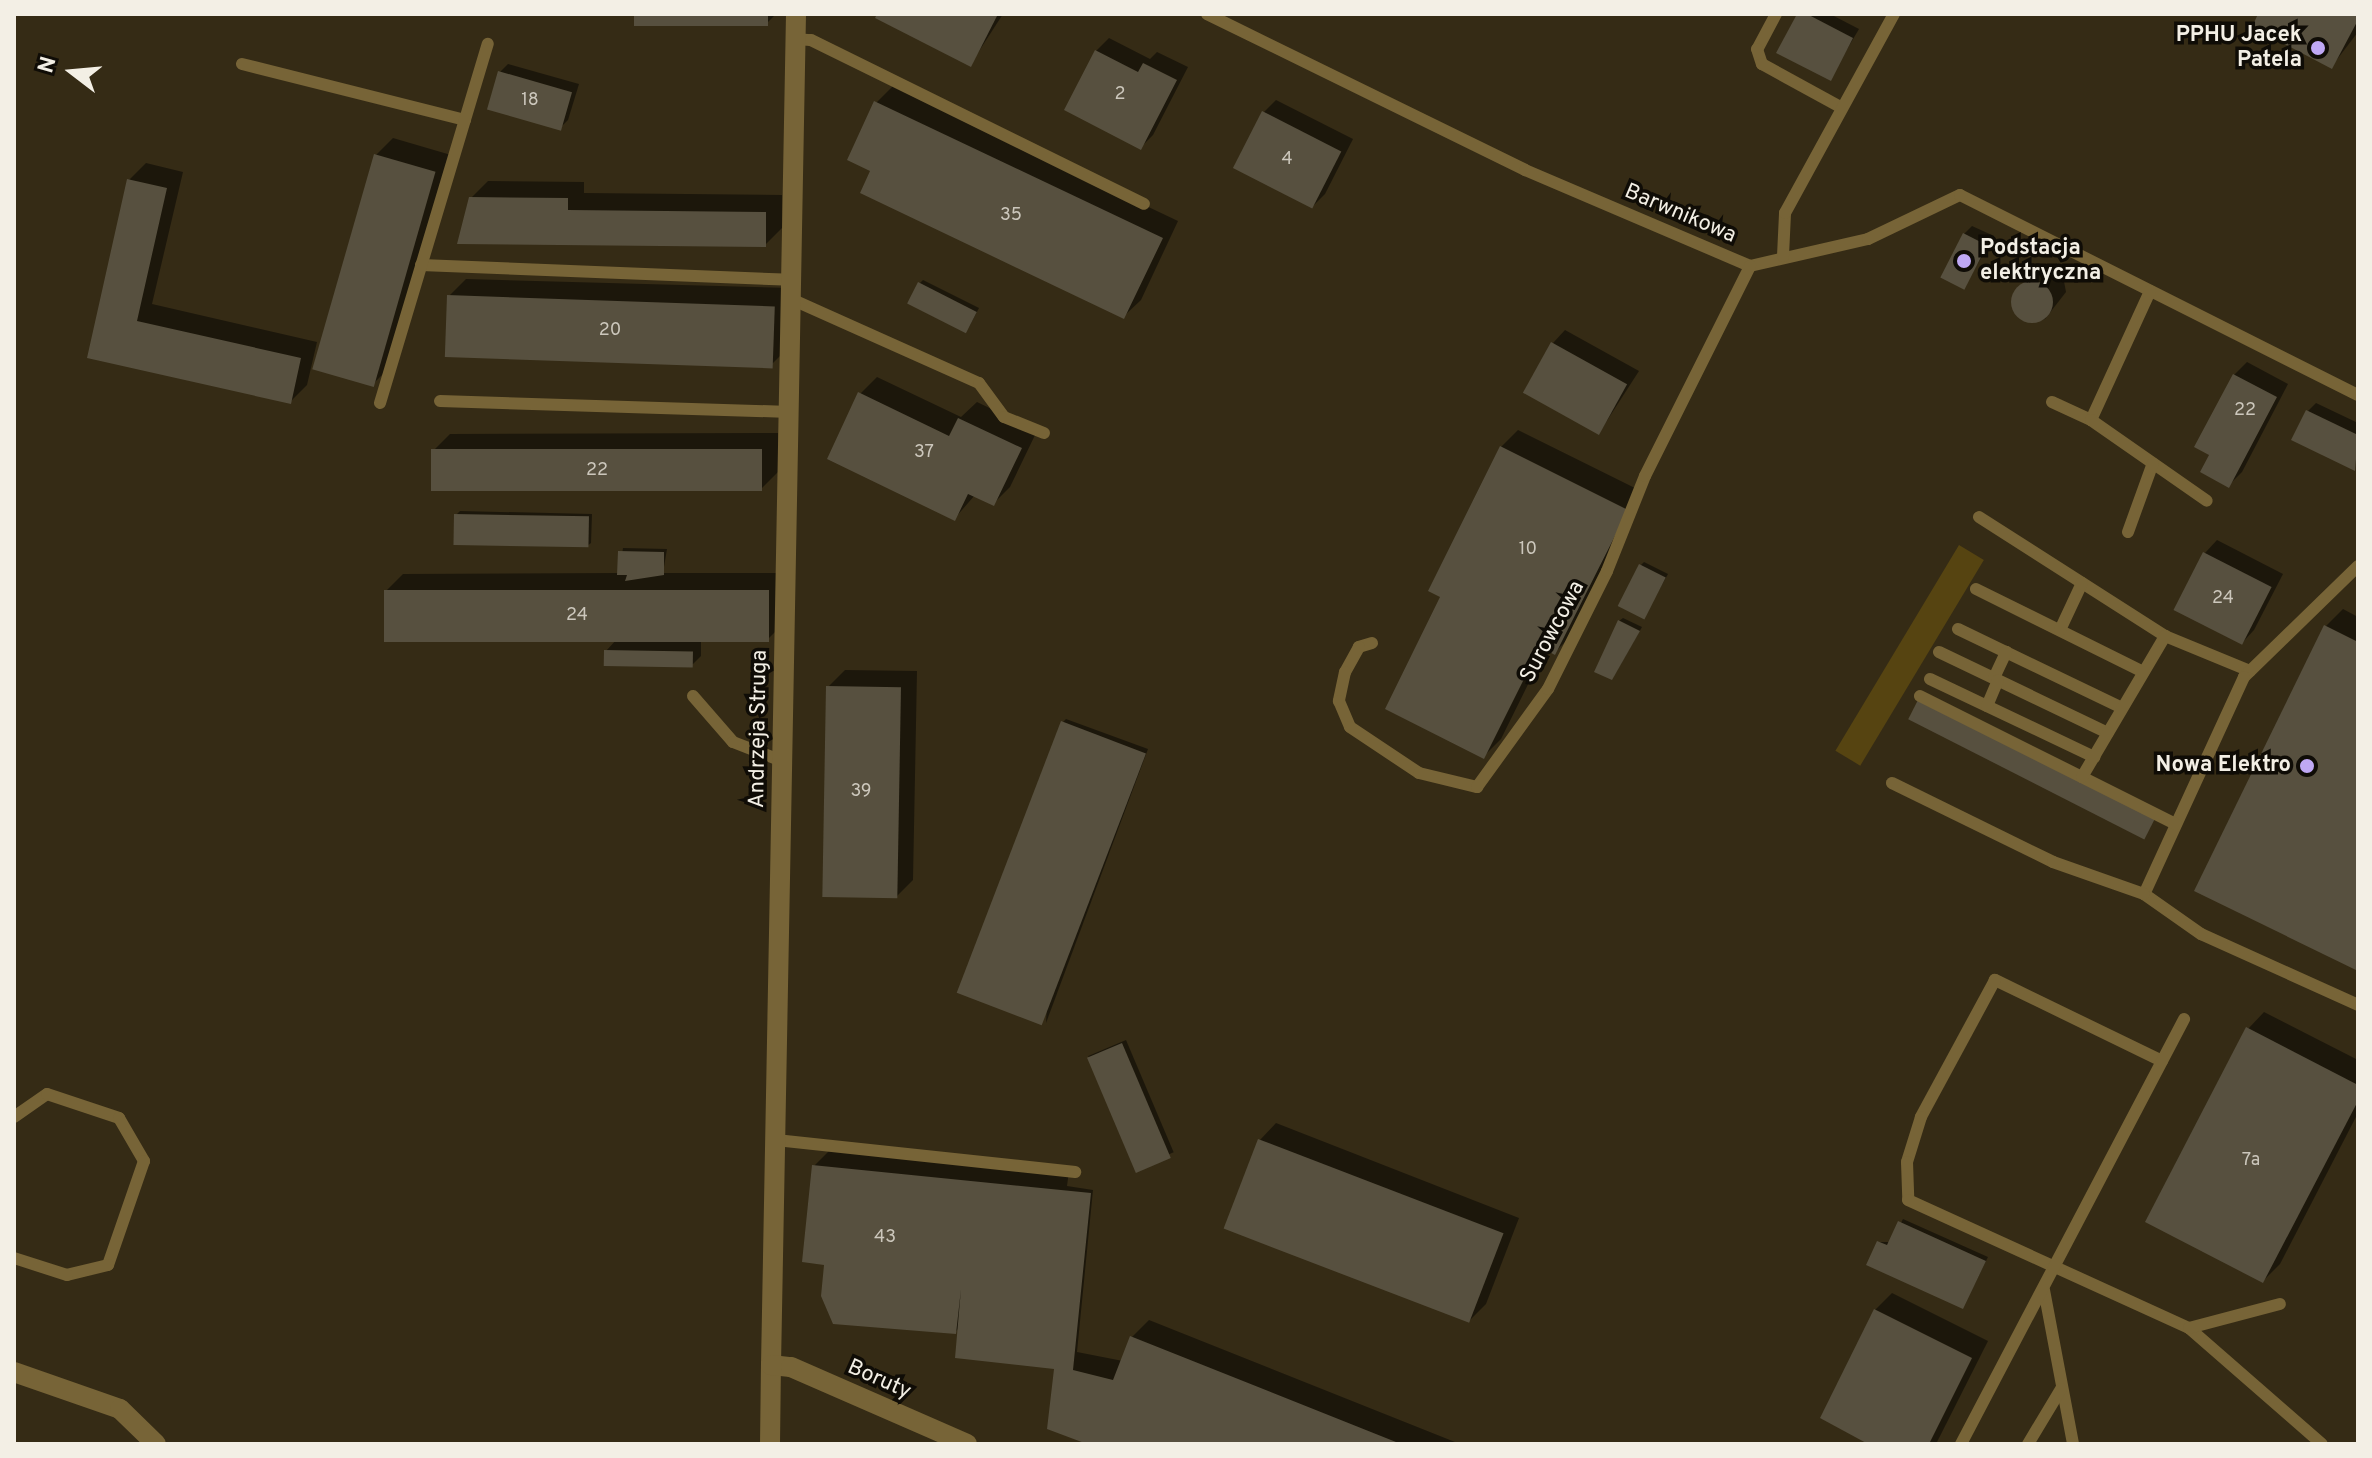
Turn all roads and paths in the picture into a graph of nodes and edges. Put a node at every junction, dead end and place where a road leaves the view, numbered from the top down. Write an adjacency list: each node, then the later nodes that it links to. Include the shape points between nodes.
1 (796, 14): 5 (street, Andrzeja Struga)
2 (1207, 14): 13 (lane, Barwnikowa, via 1525,170)
3 (1776, 14): 8 (lane, via 1757,49 1762,64)
4 (1894, 14): 8 (lane)
5 (795, 39): 10 (lane, via 811,40); 14 (street, Andrzeja Struga)
6 (488, 44): 9 (lane)
7 (242, 64): 9 (lane)
8 (1842, 108): 11 (lane, via 1785,213)
9 (465, 120): 12 (lane)
10 (1144, 204)
11 (1783, 256): 13 (lane, Barwnikowa); 15 (lane, Barwnikowa, via 1868,239 1960,195)
12 (421, 265): 14 (lane); 19 (lane)
13 (1750, 266): 33 (lane, Surowcowa, via 1645,476 1607,571 1548,689 1477,787 1419,773 1350,727 1339,701 1345,672 1359,647)
14 (791, 289): 20 (street, Andrzeja Struga); 22 (lane, via 979,383 1004,417)
15 (2150, 291): 16 (lane, Barwnikowa); 21 (lane)
16 (2358, 395)
17 (440, 401): 20 (lane)
18 (2052, 402): 21 (lane)
19 (380, 403)
20 (790, 412): 48 (street, Andrzeja Struga)
21 (2091, 420): 23 (lane)
22 (1044, 433)
23 (2153, 463): 24 (lane); 26 (lane)
24 (2207, 501)
25 (1979, 517): 28 (lane)
26 (2128, 532)
27 (2358, 566): 36 (lane)
28 (2082, 583): 31 (lane); 32 (lane)
29 (1976, 589): 31 (lane)
30 (1958, 629): 35 (lane)
31 (2060, 630): 37 (lane)
32 (2165, 636): 36 (lane); 37 (lane)
33 (1372, 643)
34 (1939, 652): 40 (lane)
35 (2006, 652): 38 (lane); 40 (lane)
36 (2250, 671): 51 (lane)
37 (2143, 672): 45 (lane)
38 (2060, 678): 43 (lane); 45 (lane)
39 (1930, 679): 44 (lane)
40 (1996, 679): 43 (lane); 44 (lane)
41 (693, 696): 48 (lane, via 733,742)
42 (1920, 696): 49 (lane)
43 (2048, 704): 46 (lane)
44 (1987, 706): 47 (lane)
45 (2122, 708): 46 (lane)
46 (2108, 733): 47 (lane)
47 (2094, 757): 49 (lane)
48 (782, 761): 57 (street, Andrzeja Struga)
49 (2082, 777): 51 (lane)
50 (1892, 783): 52 (lane, via 2053,862)
51 (2176, 824): 52 (lane)
52 (2144, 894): 53 (lane, via 2201,934)
53 (2358, 1005)
54 (2184, 1019): 55 (lane)
55 (2162, 1061): 60 (lane); 60 (lane, via 1995,980 1921,1117 1907,1162 1908,1200)
56 (14, 1117): 59 (lane, via 47,1094 119,1118 144,1161 108,1265 67,1275)
57 (776, 1140): 58 (lane); 64 (street, Andrzeja Struga)
58 (1075, 1172)
59 (14, 1258)
60 (2055, 1268): 61 (lane); 63 (lane)
61 (2044, 1290): 66 (lane); 70 (lane)
62 (2280, 1304): 63 (lane)
63 (2189, 1328): 73 (lane)
64 (771, 1365): 68 (street, Andrzeja Struga); 69 (street, Boruty, via 791,1367)
65 (14, 1372): 67 (street, via 120,1409)
66 (2061, 1389): 71 (lane); 72 (lane)
67 (156, 1444)
68 (770, 1444)
69 (967, 1444)
70 (1961, 1444)
71 (2028, 1444)
72 (2073, 1444)
73 (2322, 1444)

